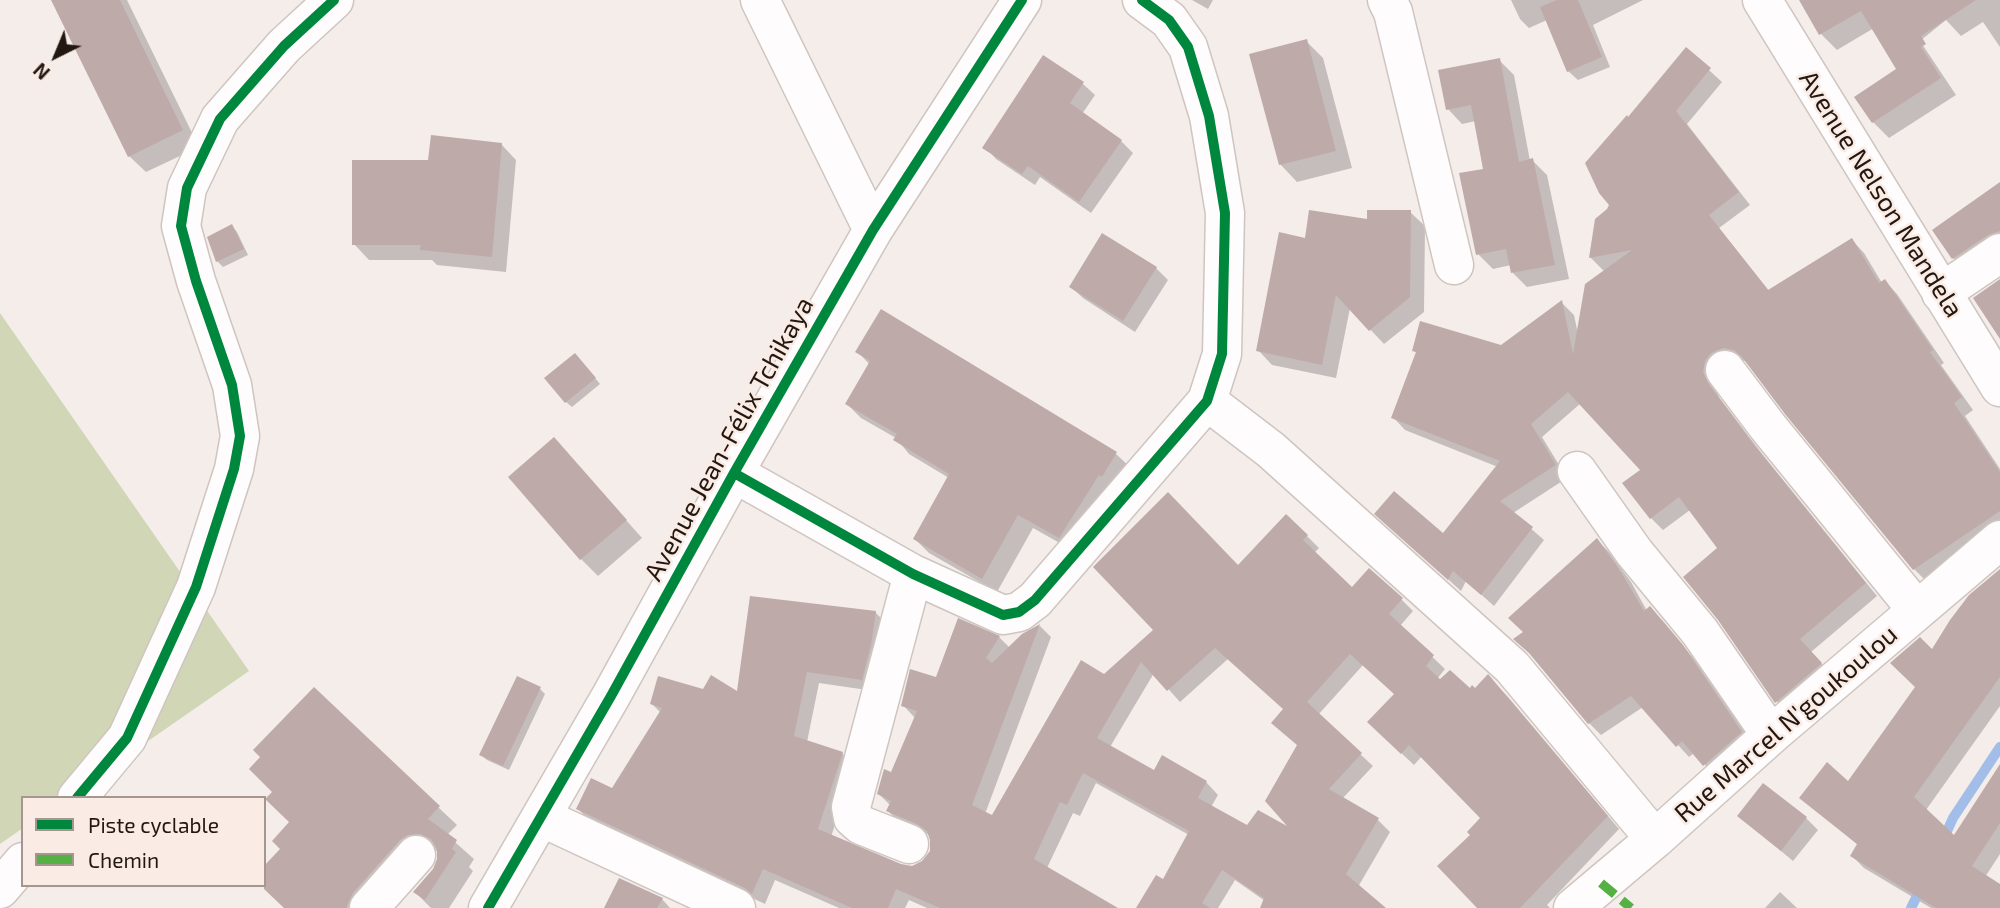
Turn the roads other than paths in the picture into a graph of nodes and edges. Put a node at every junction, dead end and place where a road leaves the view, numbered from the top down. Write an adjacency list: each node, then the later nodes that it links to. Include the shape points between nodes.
1 (334, 0): 20 (street, via 284,46 220,119 187,188 181,226 232,385 240,436 196,587 127,738)
2 (760, 0): 7 (street)
3 (1023, 0): 7 (street, Avenue Jean-Félix Tchikaya)
4 (1142, 0): 13 (street, via 1169,20 1188,47 1212,128 1225,213 1222,354)
5 (1387, 0): 9 (street)
6 (1762, 0): 10 (street, Avenue Nelson Mandela)
7 (873, 230): 15 (street, Avenue Jean-Félix Tchikaya)
8 (2000, 253): 10 (street)
9 (1454, 265)
10 (1941, 293): 12 (street, Avenue Nelson Mandela)
11 (1725, 370): 18 (street)
12 (2000, 387)
13 (1208, 401): 17 (street, via 1035,600 1019,612 1003,615); 22 (street, via 1271,450 1512,667)
14 (1577, 471): 19 (street, via 1634,552 1700,632)
15 (734, 474): 17 (street); 21 (street, Avenue Jean-Félix Tchikaya)
16 (2000, 540): 18 (street, Rue Marcel N'goukoulou)
17 (913, 574): 23 (street, via 851,807 853,818 861,825)
18 (1917, 610): 19 (street, Rue Marcel N'goukoulou)
19 (1771, 735): 22 (street, Rue Marcel N'goukoulou)
20 (79, 796)
21 (541, 817): 28 (street, Avenue Jean-Félix Tchikaya); 29 (street)
22 (1655, 839): 30 (street, Rue Marcel N'goukoulou)
23 (909, 844)
24 (416, 855): 27 (street)
25 (21, 864): 26 (street)
26 (0, 889)
27 (369, 908)
28 (488, 908)
29 (736, 908)
30 (1573, 908)

